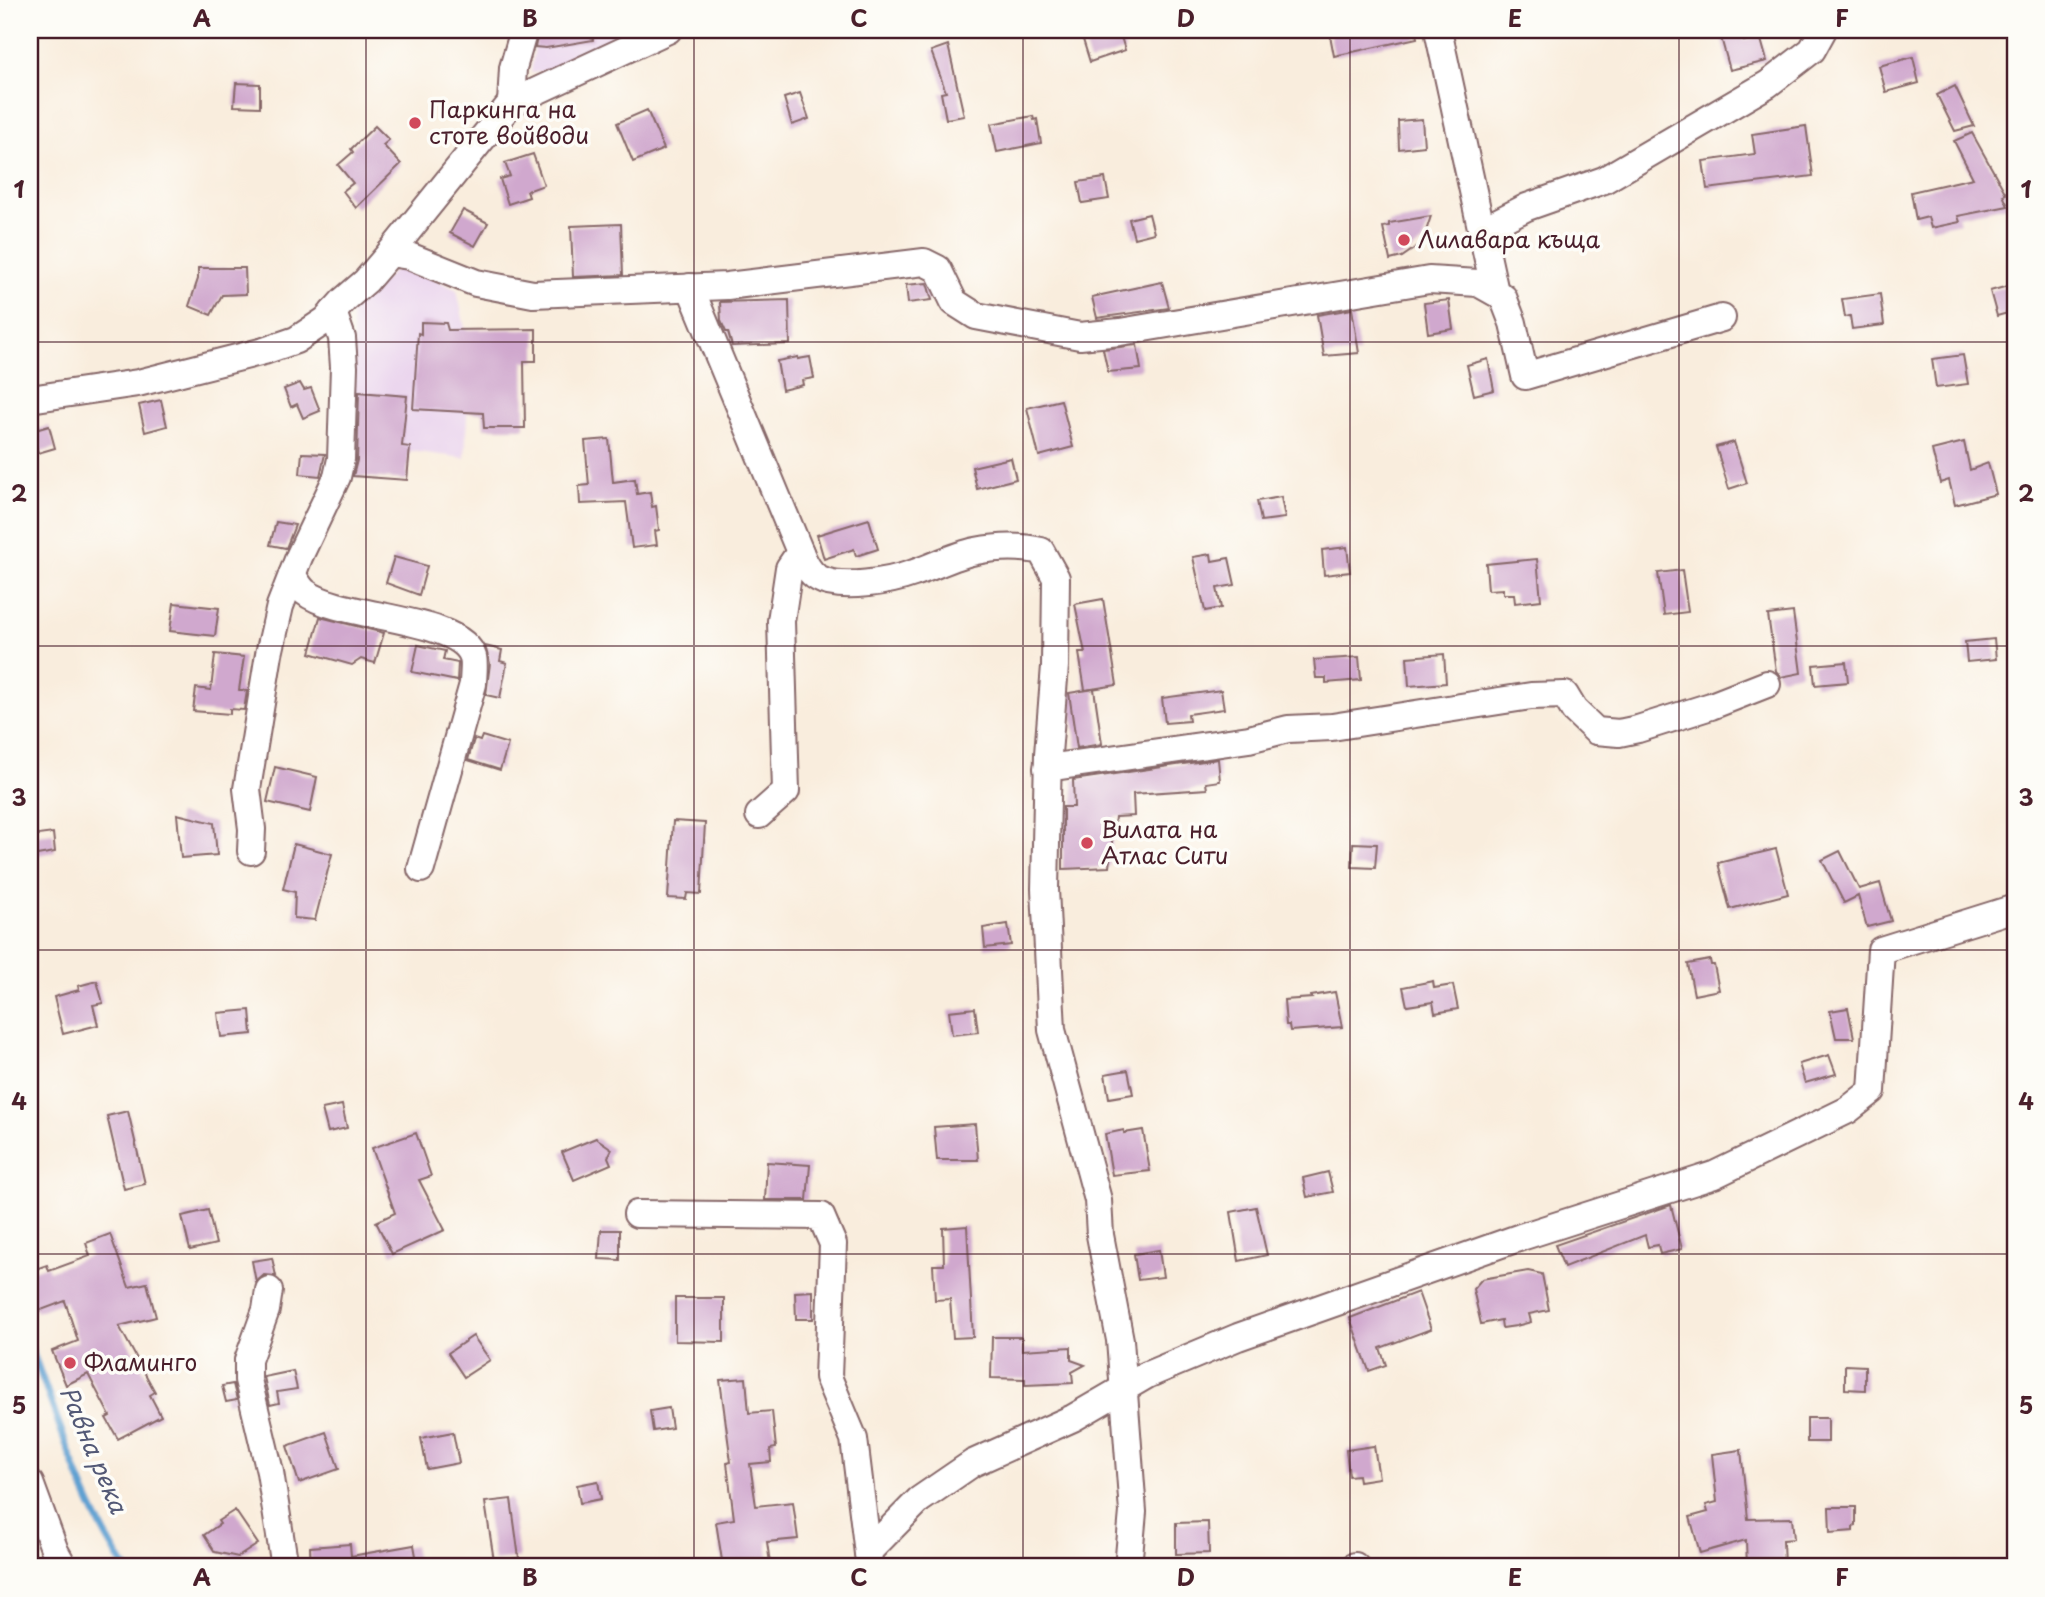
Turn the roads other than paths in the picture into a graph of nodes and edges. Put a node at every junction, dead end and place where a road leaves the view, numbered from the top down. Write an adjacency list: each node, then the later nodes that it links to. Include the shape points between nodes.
1 (524, 30): 5 (street, via 513,68)
2 (668, 30): 5 (street)
3 (1438, 30): 6 (street)
4 (1823, 30): 6 (street, via 1812,50 1768,84 1604,180 1527,207)
5 (511, 103): 7 (street)
6 (1482, 230): 9 (street)
7 (390, 253): 8 (street, via 409,256 476,284 533,294); 10 (street)
8 (690, 287): 9 (street, via 923,262 938,269 954,302 976,316 1080,336 1429,280 1478,284); 13 (street)
9 (1495, 292): 11 (street, via 1503,297 1513,323 1525,376)
10 (333, 312): 12 (street, via 296,340 264,351 138,383); 14 (street, via 342,338 344,367 341,459)
11 (1722, 318)
12 (30, 399)
13 (800, 552): 16 (street, via 818,578 848,585 911,574 976,551 1023,547 1041,551 1056,578); 17 (street, via 789,568 781,621 786,791)
14 (292, 575): 18 (street, via 269,654 247,789); 19 (street, via 305,592 325,603 442,631 461,640 473,656 473,684)
15 (1768, 684): 16 (street, via 1619,733 1596,731 1565,695 1531,696)
16 (1047, 768): 23 (street, via 1045,889 1052,1030 1098,1200)
17 (759, 815)
18 (251, 851)
19 (421, 869)
20 (2015, 908): 23 (street, via 1881,950 1872,1091 1847,1110 1714,1175 1238,1337 1147,1374)
21 (637, 1214): 25 (street, via 821,1216 833,1244 828,1377 854,1439)
22 (268, 1290): 27 (street, via 266,1310 248,1360 248,1380 270,1472)
23 (1123, 1389): 25 (street, via 1073,1418 973,1463 919,1500); 28 (street, via 1133,1512)
24 (30, 1483): 26 (street)
25 (869, 1560)
26 (64, 1567)
27 (285, 1567)
28 (1128, 1567)

